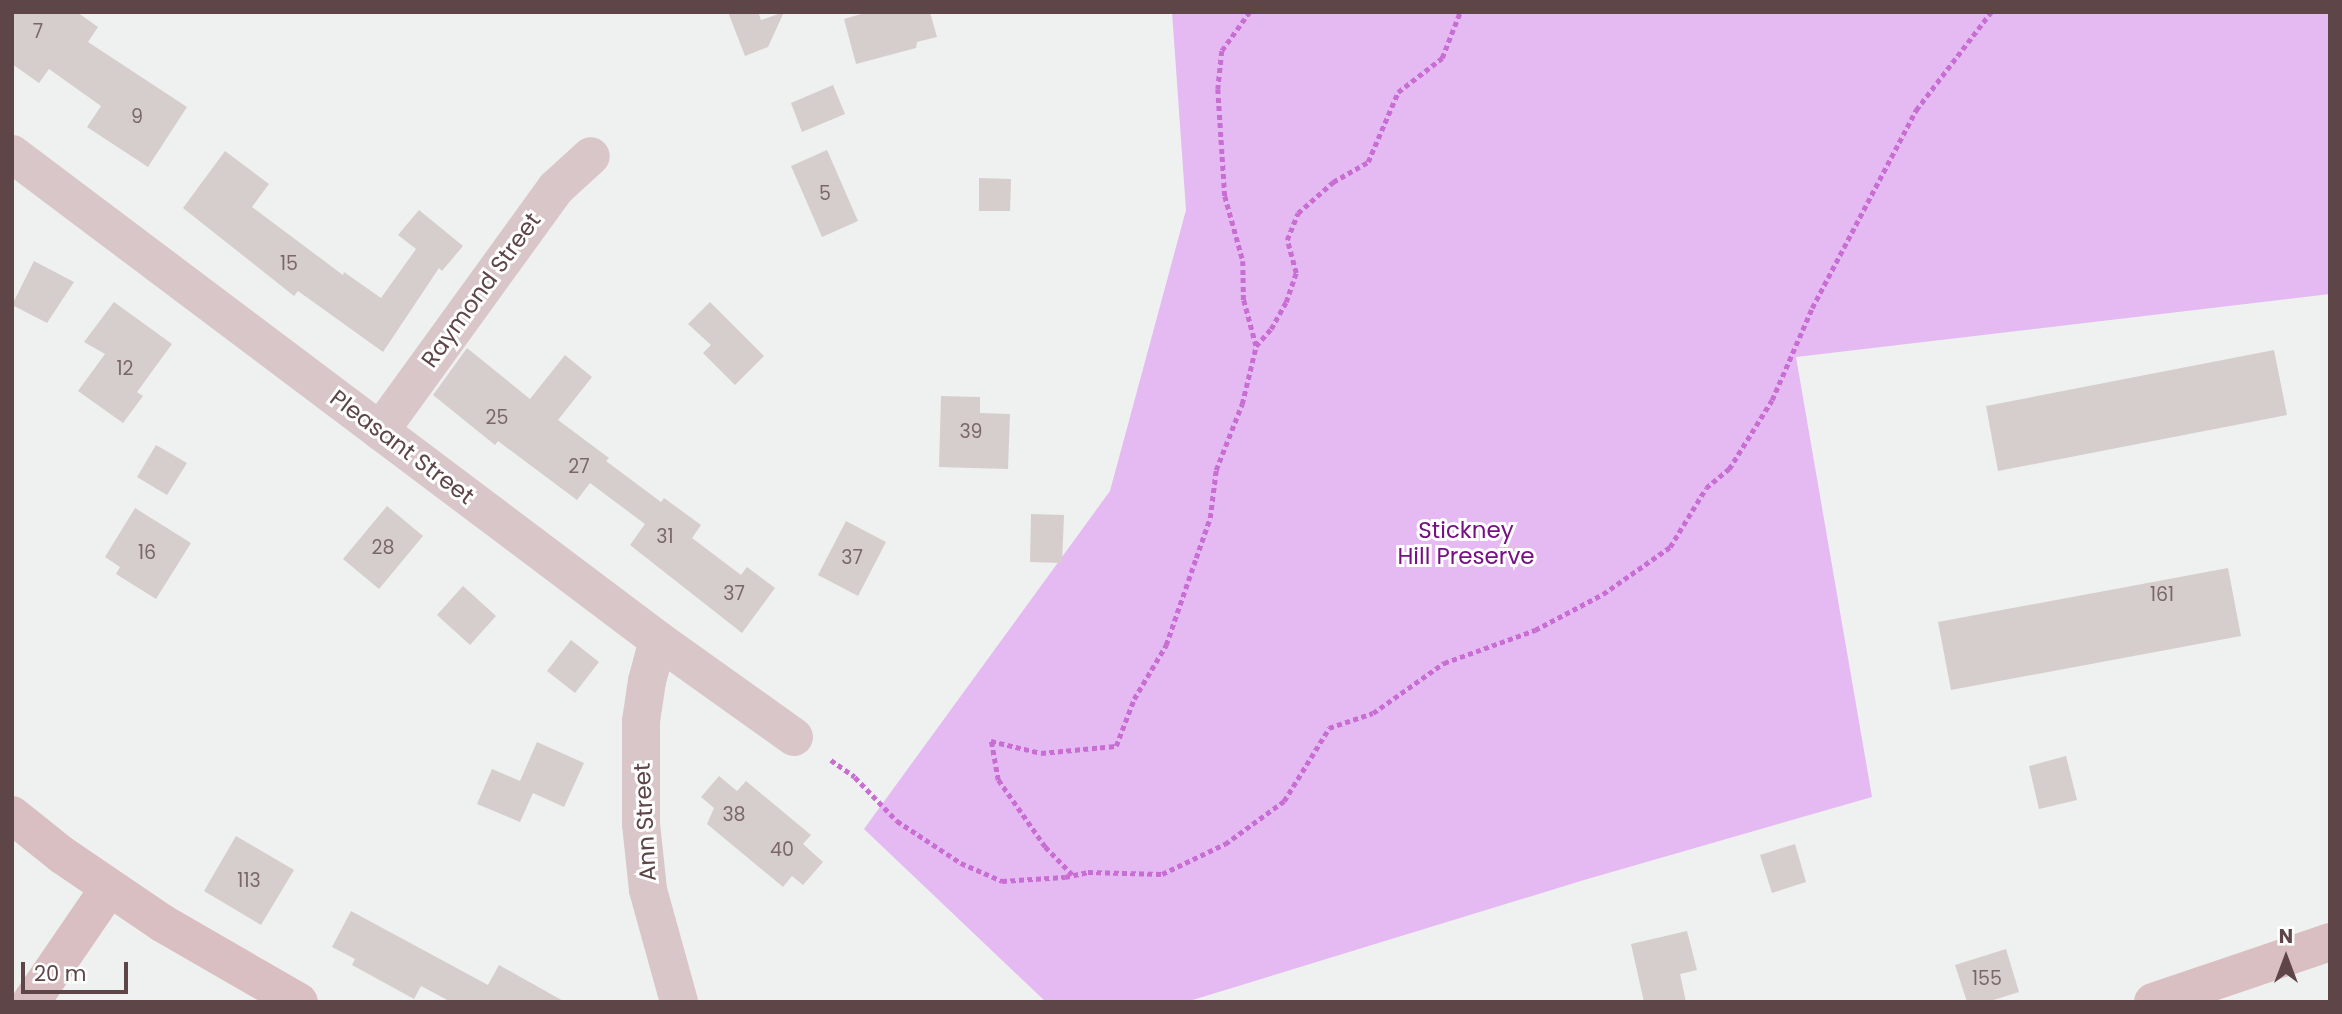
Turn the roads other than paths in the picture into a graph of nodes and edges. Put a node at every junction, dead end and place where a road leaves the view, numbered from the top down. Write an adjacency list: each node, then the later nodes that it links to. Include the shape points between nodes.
1 (12, 154): 3 (street, Pleasant Street)
2 (591, 156): 3 (street, Raymond Street, via 555,188)
3 (380, 431): 4 (street, Pleasant Street)
4 (658, 640): 5 (street, Pleasant Street); 11 (street, Ann Street, via 641,721 641,824 653,915)
5 (794, 737)
6 (12, 815): 7 (main road)
7 (109, 888): 9 (main road); 10 (main road)
8 (2330, 942): 12 (main road)
9 (31, 1002)
10 (299, 1002)
11 (679, 1002)
12 (2152, 1002)

